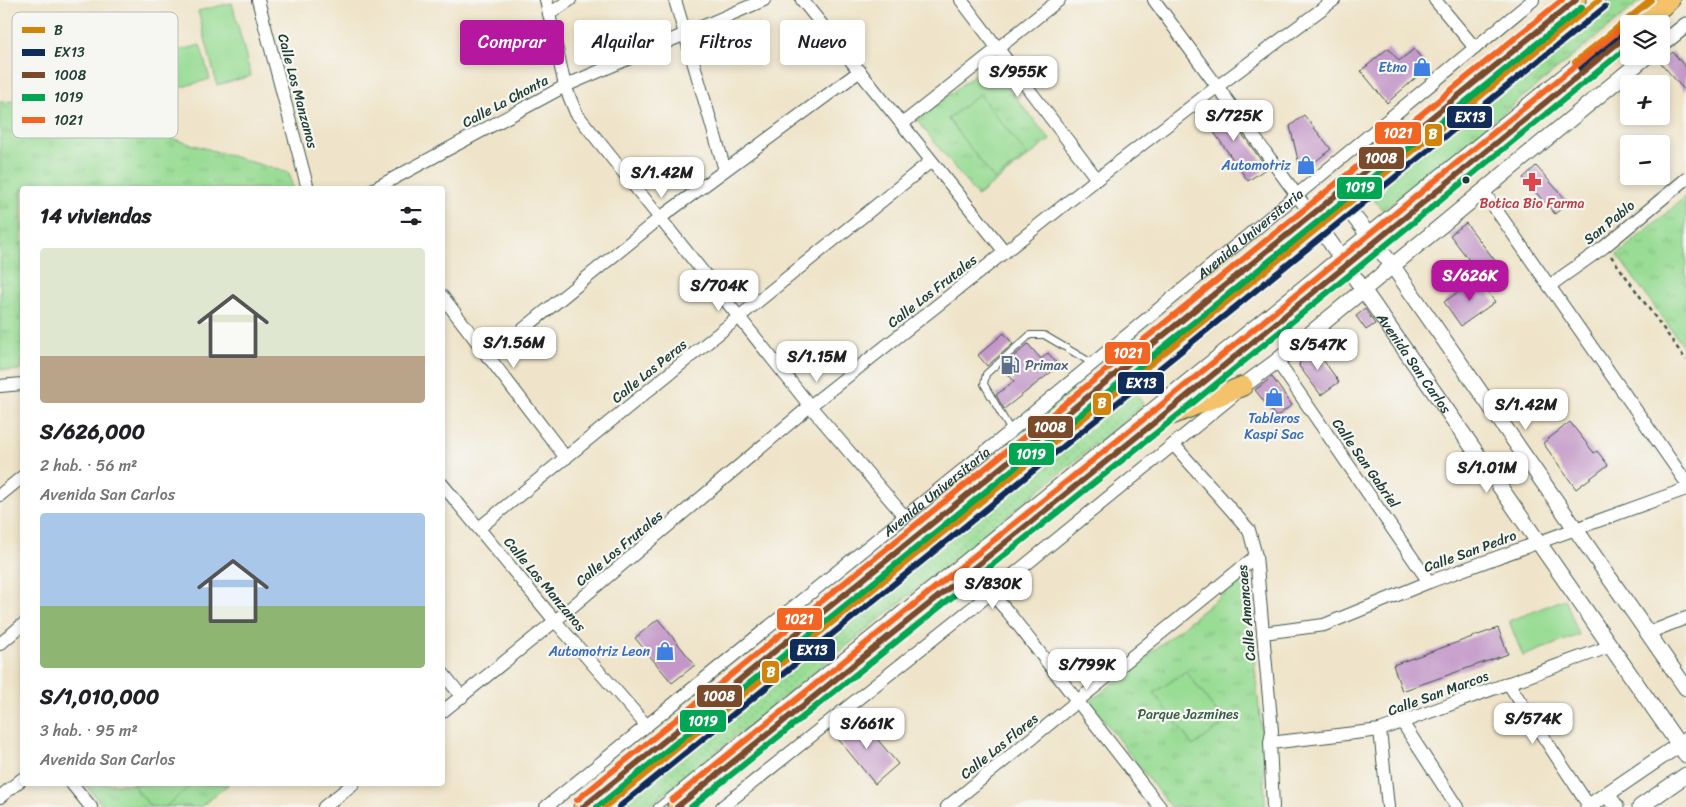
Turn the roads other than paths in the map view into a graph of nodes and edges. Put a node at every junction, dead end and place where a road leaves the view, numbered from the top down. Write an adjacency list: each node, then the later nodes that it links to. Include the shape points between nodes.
1 (258, 0): 38 (street, Calle Los Manzanos)
2 (546, 0): 17 (street)
3 (570, 0): 17 (street)
4 (675, 0): 19 (street)
5 (764, 0): 20 (street, Calle La Chonta)
6 (802, 0): 29 (street)
7 (961, 0): 26 (street)
8 (1059, 0): 26 (street)
9 (1154, 0): 31 (street, Avenida San Carlos)
10 (1334, 0): 31 (street, Calle Los Frutales)
11 (1435, 0): 25 (street)
12 (1533, 0): 25 (street, Avenida Universitaria)
13 (1576, 0): 42 (main road, Avenida Universitaria)
14 (1599, 0): 42 (lane)
15 (1651, 0): 45 (lane)
16 (1670, 0): 18 (main road)
17 (550, 14): 30 (street)
18 (1652, 15)
19 (681, 20)
20 (718, 20)
21 (1686, 24): 23 (street)
22 (681, 36): 30 (street, Calle La Chonta)
23 (1670, 37)
24 (1620, 41): 45 (main road)
25 (1475, 48): 35 (street, Avenida Universitaria)
26 (998, 49): 32 (street); 36 (street)
27 (694, 65): 34 (street)
28 (1636, 65): 40 (street)
29 (860, 71): 32 (street); 34 (street)
30 (565, 86): 39 (street, Calle La Chonta); 43 (street, via 576,113)
31 (1218, 86): 36 (street, Calle Los Frutales); 41 (street, Avenida San Carlos)
32 (902, 124): 33 (street)
33 (931, 161): 46 (street); 52 (street, Calle Las Peras)
34 (725, 170): 43 (street)
35 (1321, 175): 41 (street, Avenida Universitaria); 42 (street)
36 (1097, 179): 46 (street, Calle Los Frutales)
37 (1686, 179): 49 (street, San Pablo, via 1604,247)
38 (307, 186)
39 (380, 186)
40 (1483, 191): 48 (street); 49 (street)
41 (1296, 195): 44 (street, Avenida San Carlos); 55 (street, Avenida Universitaria)
42 (1341, 201): 44 (main road, Avenida Universitaria); 45 (street)
43 (660, 218): 52 (street); 53 (street)
44 (1316, 222): 47 (street, Avenida San Carlos); 105 (main road, Avenida Universitaria); 106 (lane)
45 (1370, 237): 47 (main road); 48 (street)
46 (1005, 252): 59 (street, Calle Los Frutales)
47 (1342, 260): 50 (street, Avenida San Carlos); 60 (main road); 107 (lane)
48 (1392, 265): 50 (street); 71 (street)
49 (1549, 286): 65 (street)
50 (1363, 289): 54 (street); 72 (street, Avenida San Carlos)
51 (445, 300): 53 (street)
52 (740, 316): 59 (street); 63 (street, Calle Las Peras)
53 (488, 358): 63 (street)
54 (1277, 360): 58 (street); 74 (street, Calle San Gabriel)
55 (1092, 363): 61 (street, Avenida Universitaria); 61 (lane, via 1044,335 1030,335 986,374 984,384)
56 (20, 384): 57 (street)
57 (0, 386)
58 (1243, 386): 60 (main road); 62 (street)
59 (810, 406): 69 (street); 77 (street, Calle Los Frutales)
60 (1155, 422): 108 (main road)
61 (1011, 431): 69 (street, Avenida Universitaria)
62 (1174, 445): 73 (street, Calle Amancaes, via 1250,530); 75 (street)
63 (566, 458): 70 (street, Calle Las Peras)
64 (20, 479): 68 (street)
65 (1686, 482)
66 (445, 488): 70 (street, Calle Los Manzanos)
67 (1686, 489): 71 (street, Calle San Pedro)
68 (0, 495)
69 (905, 518): 90 (street, Avenida Universitaria)
70 (479, 528): 77 (street, Calle Los Manzanos)
71 (1575, 528): 72 (street, Calle San Pedro); 80 (street)
72 (1539, 543): 74 (street, Calle San Pedro); 82 (street, Avenida San Carlos)
73 (1256, 556): 79 (street, Calle Amancaes); 87 (street, Calle Las Flores)
74 (1430, 582): 79 (street, Calle San Pedro, via 1324,626)
75 (991, 594): 87 (street); 109 (street)
76 (1686, 618): 80 (street)
77 (556, 621): 86 (street, Calle Los Frutales); 90 (street, Calle Los Manzanos)
78 (20, 626): 81 (street)
79 (1263, 633): 92 (street, Calle Amancaes, via 1272,731)
80 (1648, 633): 85 (street)
81 (1, 640)
82 (1611, 646): 84 (street, Calle San Marcos); 93 (street, Avenida San Carlos)
83 (445, 676): 86 (street)
84 (1508, 683): 89 (street, Calle San Marcos); 101 (street)
85 (1686, 688)
86 (462, 697): 88 (street, Calle Los Frutales)
87 (1078, 701): 100 (street); 110 (street, Calle Las Flores)
88 (445, 710)
89 (1402, 722): 91 (street, Calle San Marcos); 113 (street)
90 (646, 725): 104 (street, Avenida Universitaria)
91 (1380, 730): 92 (street, Calle San Marcos); 112 (street)
92 (1270, 743): 111 (street, Calle Amancaes)
93 (1684, 746): 98 (street)
94 (1686, 775): 115 (street)
95 (20, 780): 99 (street)
96 (74, 786): 102 (street)
97 (350, 786): 103 (street)
98 (1607, 794): 101 (street); 114 (street)
99 (0, 797)
100 (1159, 806)
101 (1588, 806)
102 (91, 807)
103 (324, 807)
104 (546, 807)
105 (583, 807)
106 (604, 807)
107 (657, 807)
108 (678, 807)
109 (722, 807)
110 (947, 807)
111 (1273, 807)
112 (1388, 807)
113 (1458, 807)
114 (1616, 807)
115 (1640, 807)

